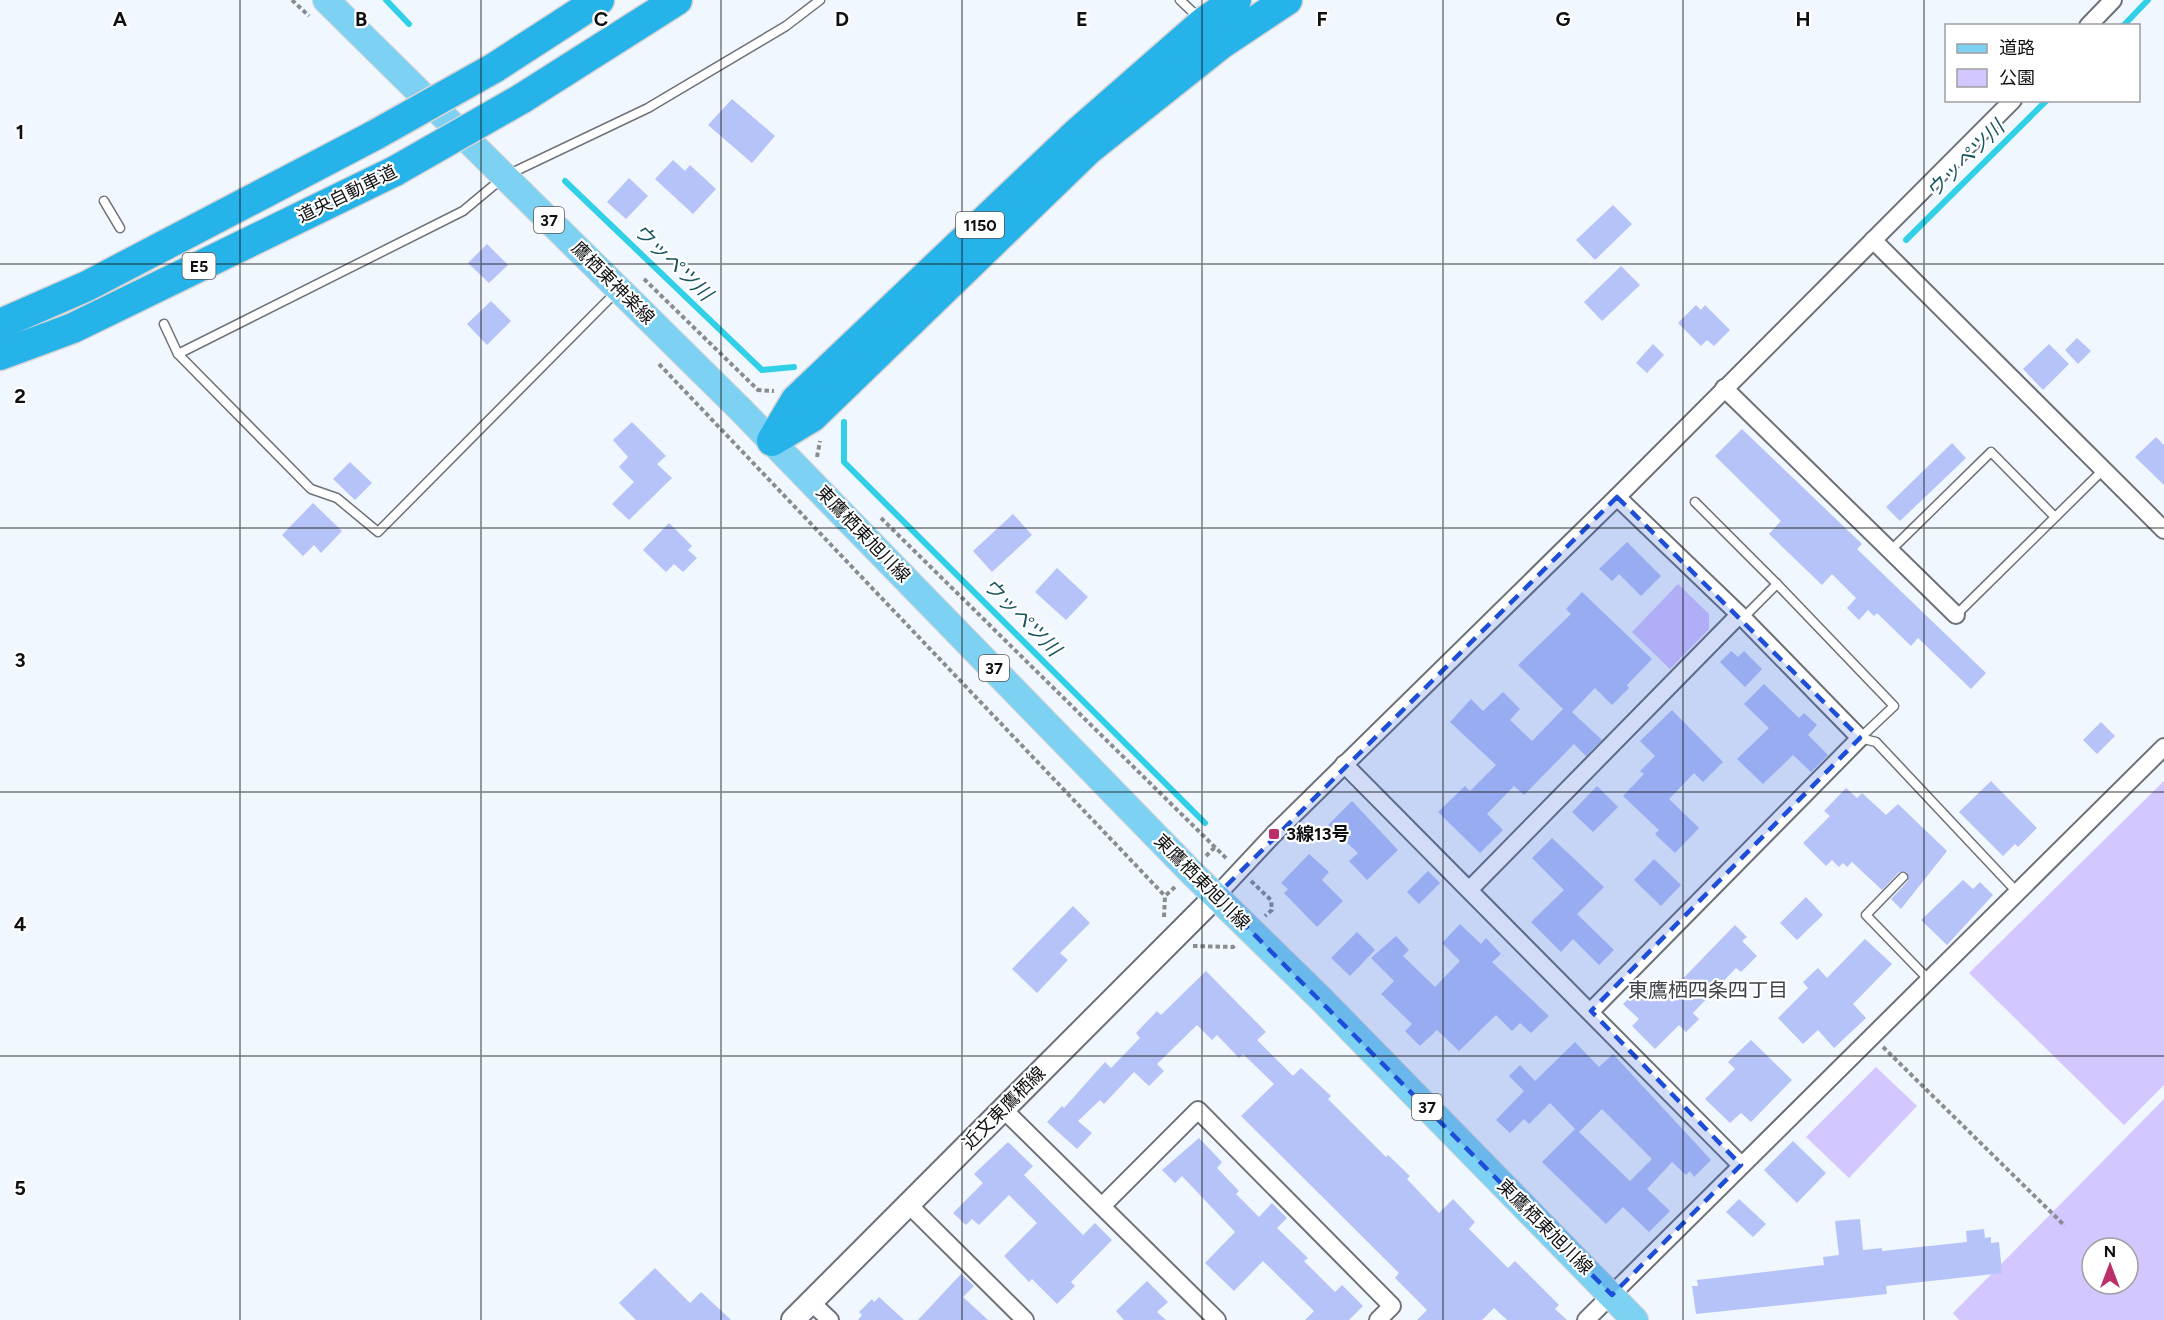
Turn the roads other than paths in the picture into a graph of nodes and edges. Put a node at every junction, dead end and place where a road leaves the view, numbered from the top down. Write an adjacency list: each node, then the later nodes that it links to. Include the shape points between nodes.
1 (326, 0): 14 (main road, 鷹栖東神楽線 / 37)
2 (586, 0): 12 (highway)
3 (599, 0): 12 (highway, E5)
4 (677, 0): 22 (highway, 道央自動車道 / E5, bridge, via 521,99 395,171 73,328)
5 (820, 0): 14 (lane, via 786,26 648,108)
6 (1180, 0): 10 (lane)
7 (1236, 0): 10 (highway, 1150)
8 (1287, 0): 24 (highway, 1150, via 1221,44 1089,149 812,417)
9 (2113, 0): 11 (street)
10 (1204, 22): 24 (highway, 1150, via 1076,134 796,400)
11 (2090, 24)
12 (494, 68): 19 (highway, E5, bridge, via 87,286)
13 (2011, 102): 17 (street)
14 (505, 176): 18 (main road, 鷹栖東神楽線 / 37); 21 (lane, via 463,211)
15 (104, 201): 16 (lane)
16 (120, 228)
17 (1873, 240): 23 (street); 25 (street)
18 (619, 289): 21 (lane, via 378,532 337,498 311,489); 24 (main road, 鷹栖東神楽線 / 37)
19 (0, 324)
20 (164, 324): 21 (lane)
21 (178, 354)
22 (0, 355)
23 (1724, 388): 26 (street); 30 (street)
24 (772, 441): 40 (main road, 東鷹栖東旭川線 / 37)
25 (2103, 470): 28 (lane); 29 (street)
26 (1617, 497): 33 (street); 36 (street)
27 (1695, 502): 31 (lane)
28 (2055, 517): 30 (lane, via 1991,452); 32 (lane)
29 (2164, 530)
30 (1890, 551): 32 (street)
31 (1777, 584): 33 (lane); 34 (lane, via 1894,706)
32 (1956, 615)
33 (1741, 616): 34 (street); 38 (street)
34 (1860, 738): 39 (lane, via 1876,742); 42 (street)
35 (2164, 747): 39 (street)
36 (1344, 764): 38 (street); 40 (street)
37 (1903, 877): 41 (lane, via 1866,915)
38 (1470, 889): 42 (street)
39 (2017, 892): 41 (street)
40 (1216, 896): 43 (street, 近文東鷹栖線); 47 (main road, 東鷹栖東旭川線 / 37)
41 (1929, 980): 44 (street)
42 (1592, 1011): 44 (street)
43 (1003, 1109): 45 (street, 近文東鷹栖線); 46 (street)
44 (1741, 1165): 47 (street)
45 (909, 1205): 48 (street, 近文東鷹栖線); 51 (street)
46 (1102, 1206): 52 (street); 53 (street, via 1198,1110 1392,1306)
47 (1612, 1295): 54 (street); 55 (main road, 東鷹栖東旭川線 / 37)
48 (812, 1302): 49 (street, 近文東鷹栖線); 50 (street)
49 (793, 1320)
50 (830, 1320)
51 (1025, 1320)
52 (1217, 1320)
53 (1378, 1320)
54 (1586, 1320)
55 (1635, 1320)

